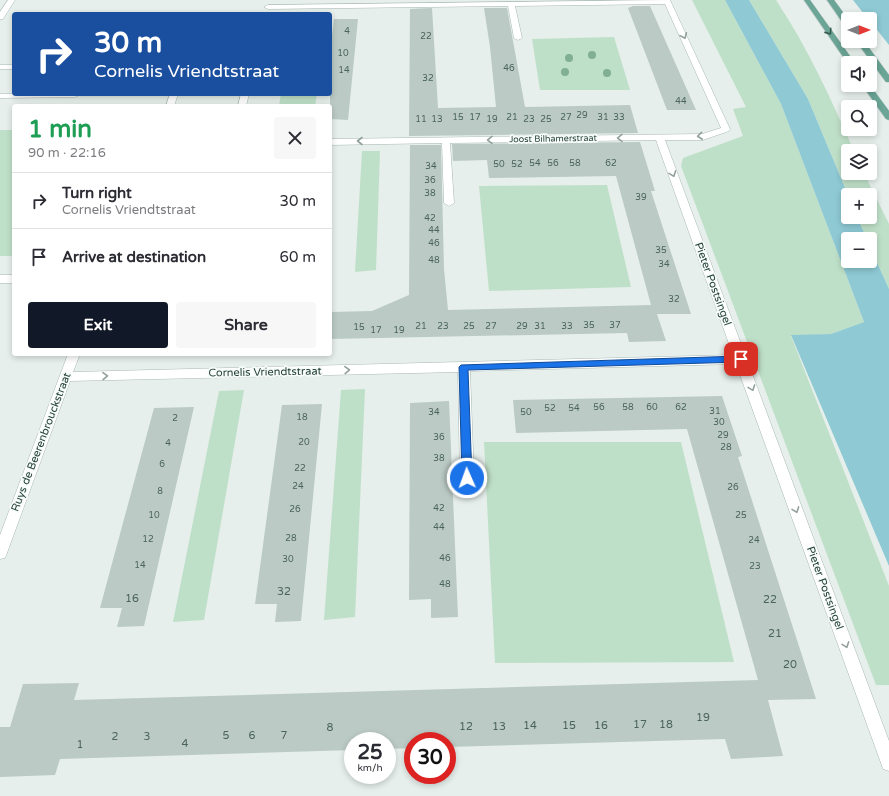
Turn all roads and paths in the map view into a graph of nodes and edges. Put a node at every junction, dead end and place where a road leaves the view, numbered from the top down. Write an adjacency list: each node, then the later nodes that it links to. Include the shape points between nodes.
1 (12, 0): 8 (street)
2 (807, 0): 11 (main road, one-way to 11)
3 (830, 0): 7 (main road)
4 (668, 1): 5 (street); 19 (street, one-way to 19, via 726,129 703,137)
5 (510, 4): 6 (street); 9 (street)
6 (268, 7)
7 (841, 15)
8 (0, 17)
9 (518, 38)
10 (865, 48): 14 (main road)
11 (846, 56)
12 (0, 67): 13 (street)
13 (12, 67)
14 (889, 80)
15 (871, 92): 18 (main road)
16 (0, 96): 17 (street)
17 (12, 96)
18 (889, 117)
19 (659, 137): 20 (street, Joost Bilhamerstraat, one-way to 20); 26 (street, Pieter Postsingel, one-way to 26)
20 (446, 141): 21 (street, Joost Bilhamerstraat, one-way to 21); 22 (street)
21 (332, 142)
22 (449, 203)
23 (0, 279): 24 (street)
24 (12, 279)
25 (73, 356): 28 (street, Ruys de Beerenbrouckstraat)
26 (741, 359): 27 (street, Cornelis Vriendtstraat); 31 (street, Pieter Postsingel, one-way to 31)
27 (464, 367): 28 (street, Cornelis Vriendtstraat, one-way to 27); 29 (street)
28 (66, 376): 30 (street, Ruys de Beerenbrouckstraat)
29 (467, 478)
30 (0, 553)
31 (889, 763)

